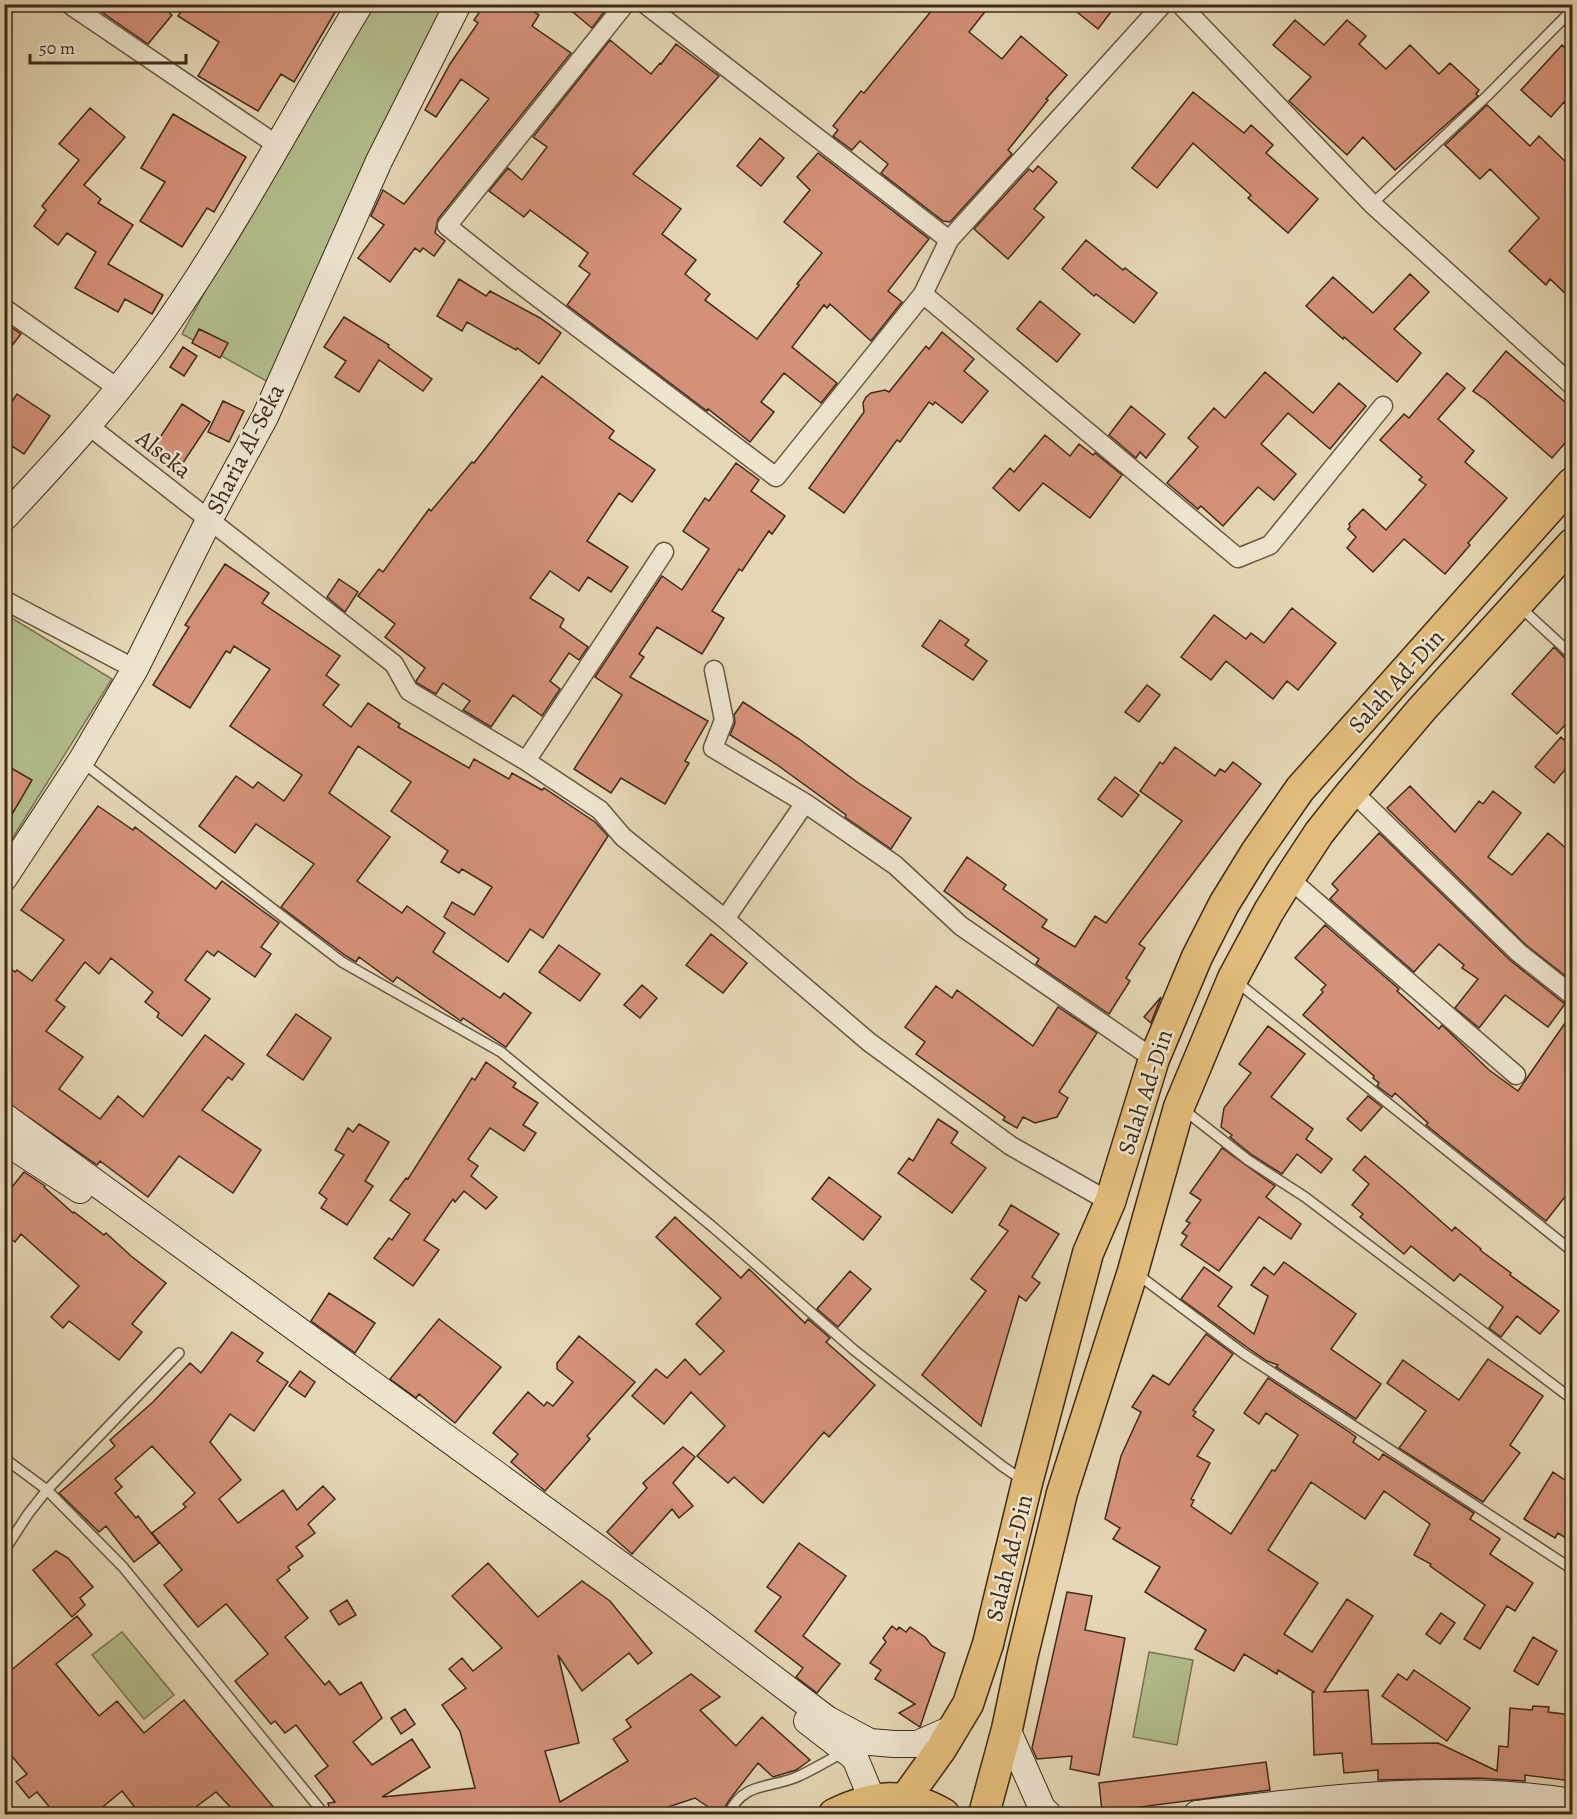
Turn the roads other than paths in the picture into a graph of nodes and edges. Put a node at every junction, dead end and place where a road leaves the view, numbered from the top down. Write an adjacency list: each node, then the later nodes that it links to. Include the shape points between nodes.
1 (69, 4): 9 (street)
2 (360, 4): 9 (main road)
3 (458, 4): 20 (main road, Sharia Al-Seka, via 379,161 265,417)
4 (625, 4): 12 (street, via 447,226 776,477)
5 (1163, 4): 11 (street)
6 (1180, 4): 10 (street)
7 (651, 6): 11 (street)
8 (1572, 10): 10 (lane)
9 (277, 145): 15 (main road, via 205,267)
10 (1372, 204): 14 (street)
11 (949, 240): 12 (street)
12 (923, 294): 16 (street, via 1238,558 1270,545)
13 (4, 308): 15 (street)
14 (1572, 385)
15 (119, 389): 17 (main road)
16 (1383, 406)
17 (89, 426): 19 (main road); 20 (street, Alseka)
18 (1572, 483): 37 (highway, Salah Ad-Din, via 1300,789 1224,904)
19 (4, 518)
20 (209, 520): 26 (main road, Sharia Al-Seka); 29 (street, Alseka, via 394,664 410,692)
21 (1572, 544): 24 (highway, Salah Ad-Din)
22 (664, 552): 29 (street)
23 (4, 600): 26 (street)
24 (1516, 603): 25 (lane); 35 (highway, Salah Ad-Din, via 1319,833 1269,911)
25 (1572, 655)
26 (135, 669): 28 (main road, Sharia Al-Seka)
27 (714, 670): 31 (street, via 724,720 713,748)
28 (81, 761): 32 (main road, Sharia Al-Seka); 48 (lane, via 342,962 501,1052 854,1350)
29 (526, 761): 34 (street, Alseka, via 600,810 623,837)
30 (1357, 796): 36 (street, via 1519,953)
31 (805, 803): 34 (street); 37 (street, via 895,865 961,926)
32 (4, 878)
33 (1292, 881): 38 (street)
34 (725, 919): 42 (street, Alseka, via 878,1049 1011,1146)
35 (1233, 978): 39 (highway, Salah Ad-Din); 43 (lane)
36 (1572, 995)
37 (1154, 1059): 42 (highway, Salah Ad-Din)
38 (1516, 1076)
39 (1179, 1107): 44 (highway, Salah Ad-Din); 46 (lane)
40 (4, 1116): 54 (main road, via 698,1621 827,1719)
41 (4, 1141): 54 (main road, via 147,1235 558,1538)
42 (1110, 1202): 48 (highway, Salah Ad-Din, via 1088,1253)
43 (1572, 1251)
44 (1133, 1271): 51 (lane, via 1244,1354); 53 (highway, Salah Ad-Din, via 1062,1493)
45 (178, 1353): 49 (lane)
46 (1572, 1399)
47 (4, 1458): 49 (lane)
48 (1027, 1483): 52 (highway, Salah Ad-Din, via 988,1644 968,1704)
49 (47, 1490): 50 (lane); 58 (lane, via 123,1567)
50 (4, 1551)
51 (1572, 1569)
52 (954, 1728): 54 (main road, via 917,1744); 56 (highway, Salah Ad-Din)
53 (1007, 1729): 62 (highway, Salah Ad-Din); 63 (main road)
54 (852, 1743): 55 (main road); 59 (lane, via 797,1777 742,1794)
55 (872, 1799): 56 (highway); 60 (highway)
56 (905, 1799): 61 (highway)
57 (1572, 1802): 64 (main road, via 1534,1796 1421,1792)
58 (324, 1815)
59 (729, 1815)
60 (834, 1815)
61 (944, 1815)
62 (984, 1815)
63 (1048, 1815)
64 (1197, 1815)
65 (1385, 1815): 66 (main road, via 1446,1808)
66 (1531, 1815)

